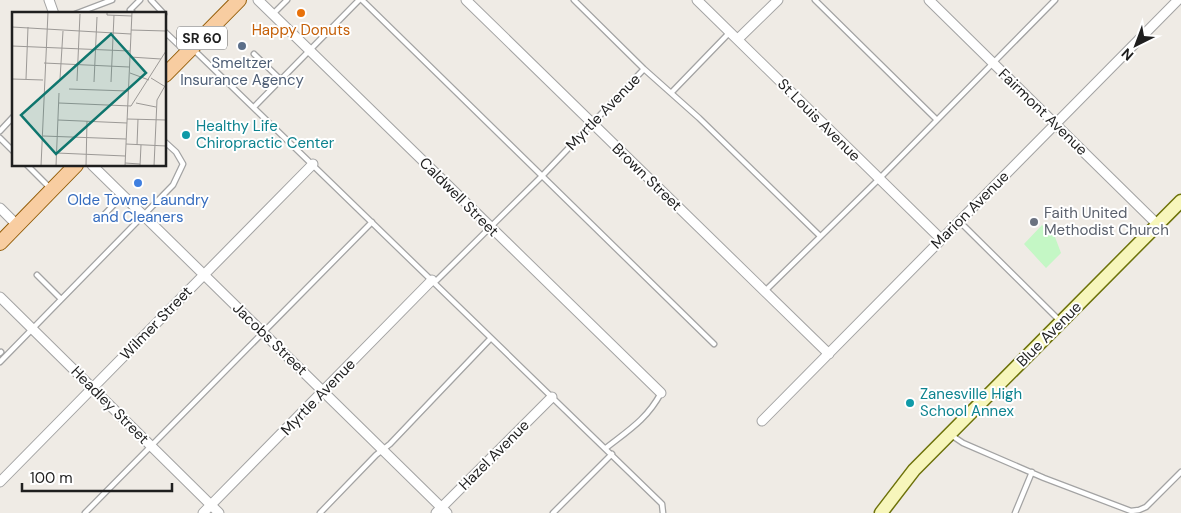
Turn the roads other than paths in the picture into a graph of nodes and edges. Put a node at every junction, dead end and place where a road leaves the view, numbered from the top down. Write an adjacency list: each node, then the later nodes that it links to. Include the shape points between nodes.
1 (49, 0): 18 (street)
2 (112, 0): 19 (lane)
3 (140, 0): 20 (lane, via 130,10)
4 (150, 0): 21 (lane)
5 (239, 0): 27 (main road, SR 60)
6 (258, 0): 22 (street, Caldwell Street)
7 (287, 0): 22 (lane)
8 (360, 0): 26 (lane); 47 (lane)
9 (466, 0): 37 (street, Brown Street)
10 (574, 0): 30 (lane)
11 (697, 0): 23 (street, St Louis Avenue)
12 (778, 0): 25 (street)
13 (815, 0): 36 (lane)
14 (929, 0): 29 (street, Fairmont Avenue)
15 (1165, 0): 17 (street)
16 (1051, 1): 29 (lane)
17 (1175, 3): 38 (street, Marion Avenue)
18 (53, 12)
19 (80, 12)
20 (132, 12)
21 (162, 12)
22 (273, 14): 26 (street, Caldwell Street)
23 (730, 32): 25 (street, St Louis Avenue); 33 (lane)
24 (166, 33): 27 (lane)
25 (738, 39): 48 (street, St Louis Avenue)
26 (310, 50): 32 (lane); 59 (street, Caldwell Street)
27 (189, 51): 31 (main road, SR 60); 34 (lane)
28 (254, 54): 32 (lane)
29 (993, 63): 36 (lane); 38 (street, Fairmont Avenue)
30 (644, 68): 33 (lane); 37 (lane, Myrtle Avenue)
31 (166, 74)
32 (280, 80): 34 (lane)
33 (671, 93): 60 (lane)
34 (254, 107): 43 (lane)
35 (12, 118): 39 (lane)
36 (936, 119): 48 (lane)
37 (592, 123): 47 (lane, Myrtle Avenue); 66 (street, Brown Street)
38 (1056, 124): 56 (street, Marion Avenue); 58 (street, Fairmont Avenue)
39 (0, 131)
40 (0, 138): 42 (lane)
41 (166, 143): 54 (lane, via 183,164 173,185)
42 (12, 150)
43 (313, 164): 55 (lane); 63 (street, Wilmer Street)
44 (28, 166): 49 (lane)
45 (75, 166): 49 (main road)
46 (93, 166): 50 (street, Jacobs Street)
47 (543, 175): 59 (lane, Myrtle Avenue); 73 (lane)
48 (879, 179): 60 (lane); 61 (street, St Louis Avenue)
49 (52, 190): 57 (main road)
50 (123, 195): 53 (lane); 54 (street, Jacobs Street)
51 (1181, 201): 58 (street, Blue Avenue)
52 (0, 208): 57 (street)
53 (103, 216)
54 (144, 216): 63 (street, Jacobs Street); 68 (lane)
55 (372, 222): 65 (lane); 71 (lane)
56 (960, 222): 61 (street, Marion Avenue); 69 (lane)
57 (17, 225): 62 (main road)
58 (1158, 225): 69 (street, Blue Avenue)
59 (490, 227): 65 (lane, Myrtle Avenue); 78 (street, Caldwell Street)
60 (820, 236): 66 (lane)
61 (941, 239): 74 (street, Marion Avenue)
62 (0, 243)
63 (203, 274): 71 (street, Jacobs Street); 76 (street, Wilmer Street)
64 (37, 275): 68 (lane)
65 (433, 281): 72 (lane); 77 (street, Myrtle Avenue)
66 (764, 292): 74 (street, Brown Street)
67 (0, 297): 70 (street, Headley Street)
68 (61, 299): 70 (lane)
69 (1060, 322): 81 (street, Blue Avenue)
70 (32, 329): 75 (lane); 76 (street, Headley Street)
71 (263, 332): 77 (street, Jacobs Street); 82 (lane)
72 (491, 338): 79 (lane); 84 (lane)
73 (714, 344)
74 (829, 354): 80 (street, Marion Avenue)
75 (0, 362)
76 (92, 388): 82 (street, Headley Street); 88 (street, Wilmer Street)
77 (323, 391): 84 (street, Jacobs Street); 89 (street, Myrtle Avenue)
78 (661, 392): 83 (lane, via 652,409)
79 (552, 397): 83 (lane); 90 (street, Hazel Avenue)
80 (762, 421)
81 (950, 434): 86 (lane); 97 (street, Blue Avenue, via 914,470)
82 (152, 447): 89 (street, Headley Street); 91 (lane)
83 (606, 448): 85 (lane)
84 (383, 449): 90 (street, Jacobs Street); 94 (lane)
85 (612, 454): 95 (lane); 96 (lane, via 662,504)
86 (1032, 472): 87 (lane, via 1131,511 1146,507); 98 (lane)
87 (1181, 472)
88 (0, 482)
89 (211, 505): 92 (street, Myrtle Avenue); 93 (street, Headley Street)
90 (442, 511)
91 (86, 513)
92 (203, 513)
93 (219, 513)
94 (320, 513)
95 (553, 513)
96 (663, 513)
97 (880, 513)
98 (1015, 513)

